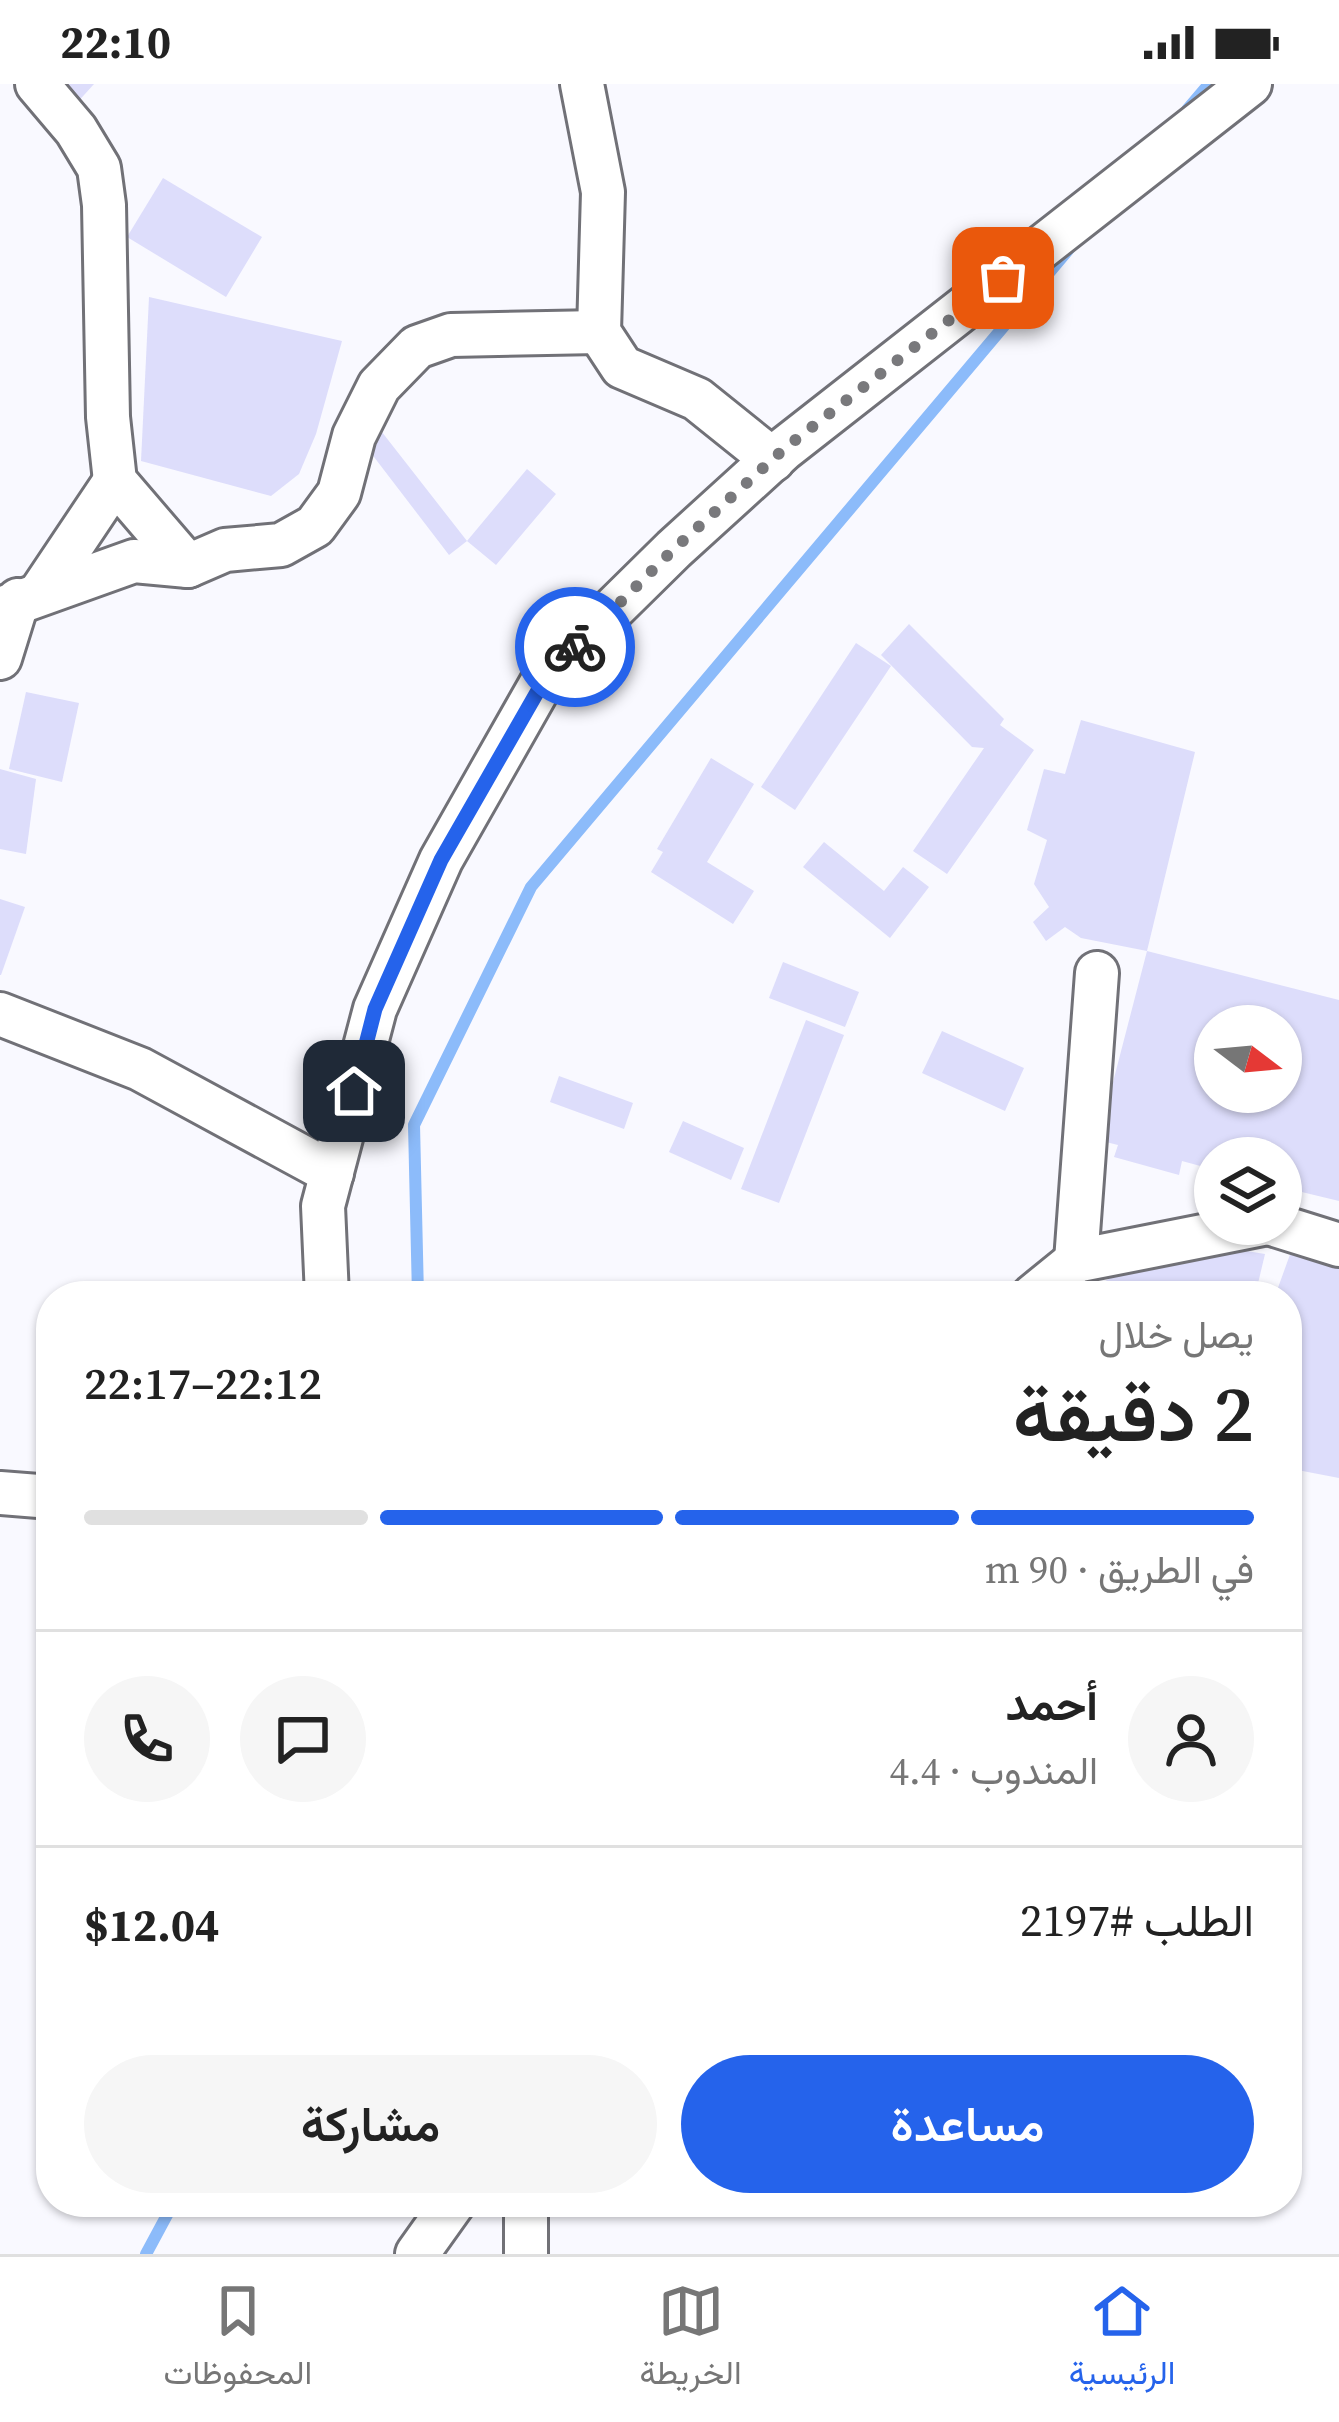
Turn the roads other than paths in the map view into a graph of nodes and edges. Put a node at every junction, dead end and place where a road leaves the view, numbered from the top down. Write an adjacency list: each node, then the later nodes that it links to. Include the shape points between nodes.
1 (37, 84): 6 (street, via 99,169)
2 (582, 84): 4 (street, via 603,192)
3 (1250, 84): 5 (street)
4 (599, 332): 5 (street, via 622,367 697,399); 7 (street, via 451,335 417,347 379,386 339,493 315,526 281,545 225,550)
5 (772, 460): 12 (street, via 547,675 441,860 375,1009)
6 (115, 481): 7 (street); 8 (street)
7 (188, 566): 8 (street, via 134,561)
8 (20, 601): 9 (street)
9 (0, 658)
10 (1097, 974): 16 (street)
11 (0, 1014): 12 (street, via 140,1069)
12 (332, 1173): 17 (street, via 323,1206)
13 (1302, 1234): 15 (street)
14 (1194, 1238): 16 (street)
15 (1339, 1245)
16 (1076, 1261): 18 (street)
17 (326, 1281)
18 (1051, 1281)
19 (0, 1493): 20 (street)
20 (36, 1496)
21 (443, 2217): 23 (street)
22 (526, 2217): 24 (street)
23 (416, 2254)
24 (526, 2254)

